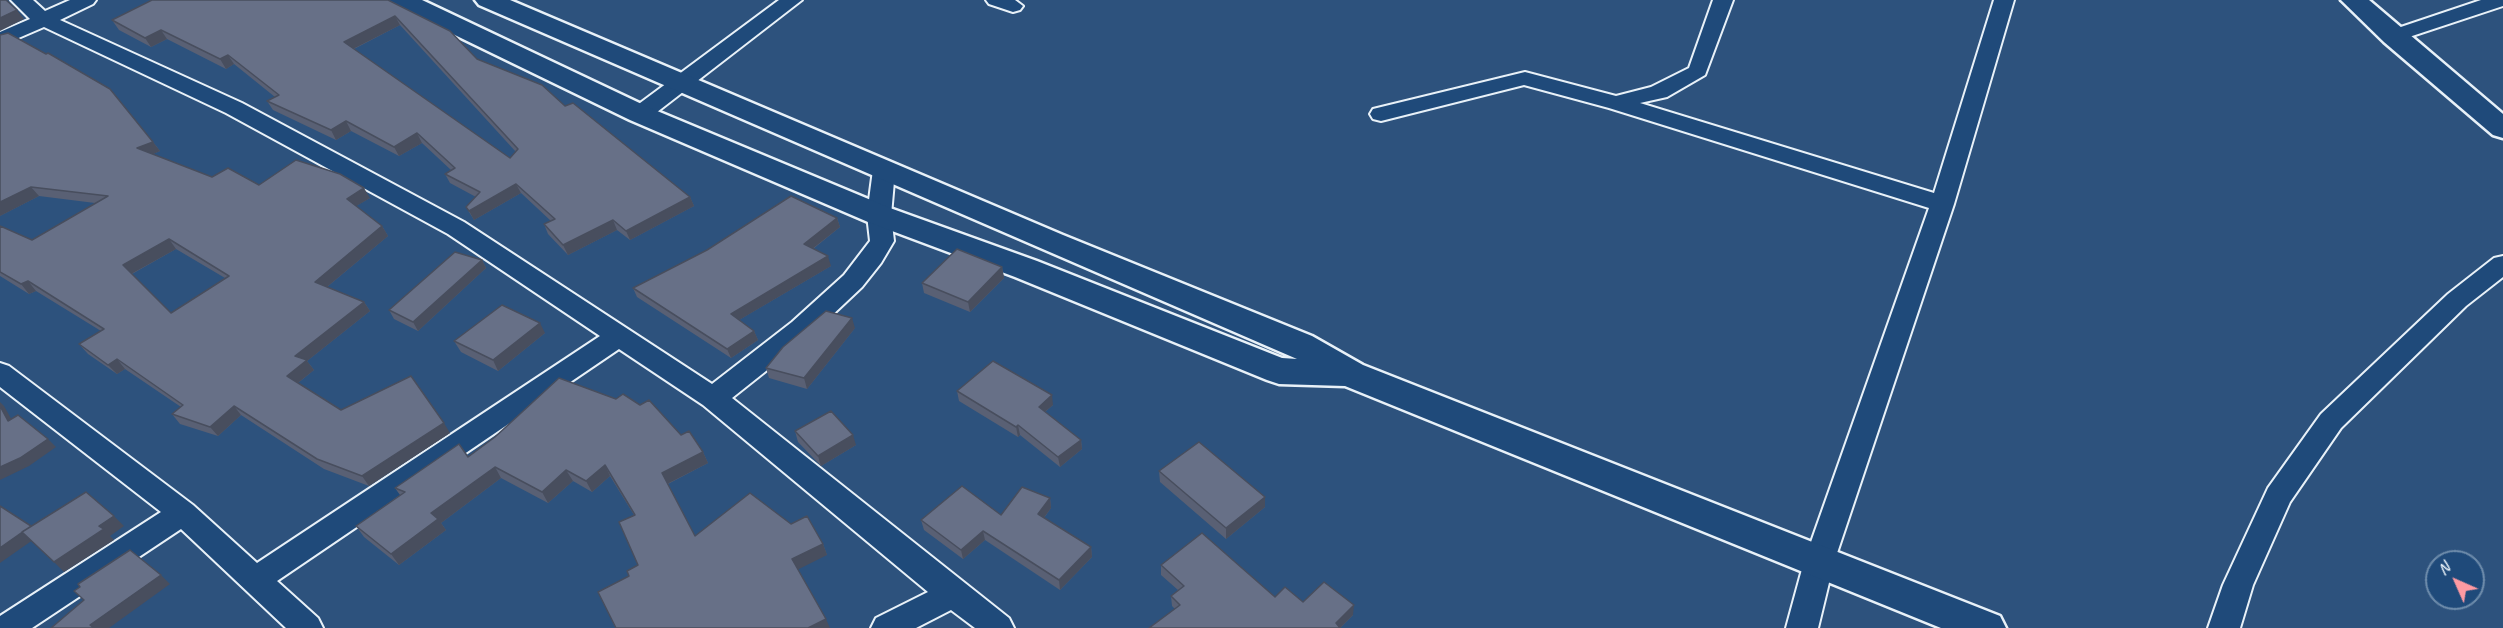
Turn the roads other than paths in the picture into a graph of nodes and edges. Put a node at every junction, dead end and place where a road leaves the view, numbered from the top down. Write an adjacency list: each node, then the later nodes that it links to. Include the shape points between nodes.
1 (21, 0): 10 (street)
2 (86, 0): 10 (street)
3 (402, 0): 15 (main road)
4 (488, 0): 13 (main road)
5 (792, 0): 13 (street)
6 (1723, 0): 14 (street, via 1698,71 1659,92)
7 (2004, 0): 19 (street)
8 (2354, 0): 11 (main road)
9 (2501, 0): 11 (street)
10 (42, 19): 12 (street); 24 (street, via 234,108 456,228)
11 (2393, 36): 17 (main road)
12 (0, 40)
13 (682, 84): 15 (street); 18 (main road)
14 (1616, 103): 16 (street, via 1525,78); 19 (street)
15 (640, 114): 20 (main road)
16 (1381, 114)
17 (2503, 129)
18 (884, 170): 20 (street); 21 (main road)
19 (1942, 204): 29 (street)
20 (879, 215): 23 (main road); 27 (street, via 882,241 853,280 801,329)
21 (1052, 242): 23 (main road); 26 (main road, via 1300,345)
22 (2503, 264): 38 (street, via 2457,300 2331,421 2278,496 2238,585)
23 (1026, 269): 26 (main road, via 1279,371)
24 (620, 335): 27 (street); 30 (street)
25 (0, 373): 28 (street)
26 (1351, 374): 29 (main road)
27 (713, 398): 31 (street)
28 (183, 513): 30 (street); 32 (street)
29 (1819, 562): 36 (street); 37 (main road)
30 (254, 582): 33 (street)
31 (953, 594): 34 (street); 35 (street)
32 (7, 628)
33 (307, 628)
34 (887, 628)
35 (998, 628)
36 (1802, 628)
37 (1986, 628)
38 (2224, 628)

